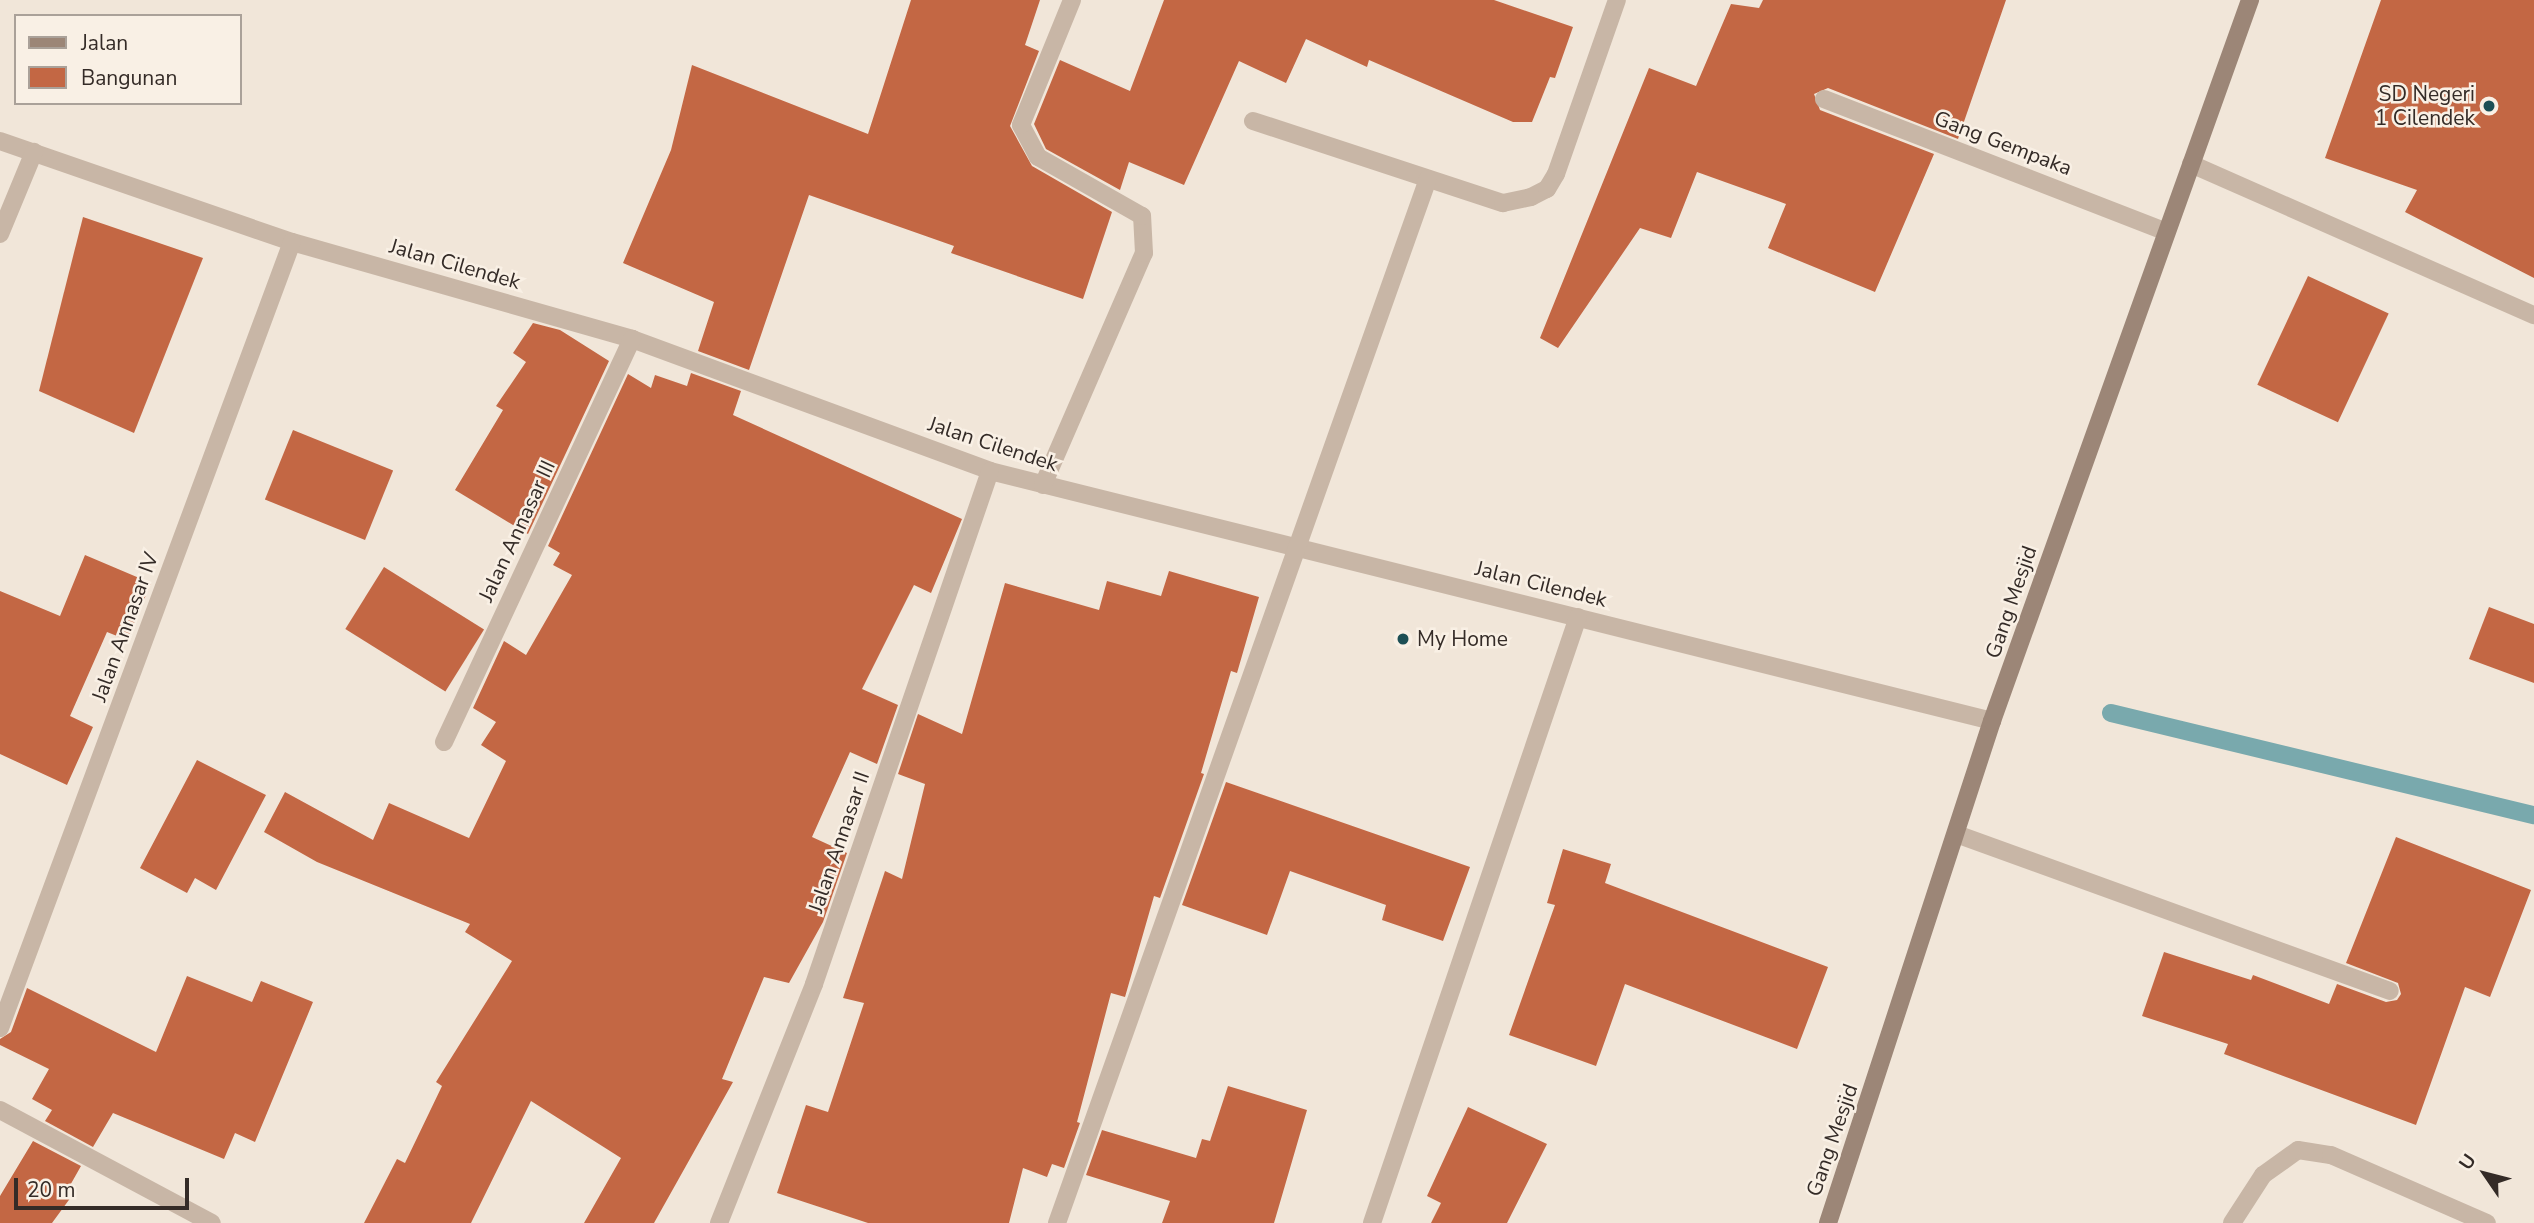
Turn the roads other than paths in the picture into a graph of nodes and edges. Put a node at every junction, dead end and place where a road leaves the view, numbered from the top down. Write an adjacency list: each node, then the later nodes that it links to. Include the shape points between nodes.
1 (1072, 0): 16 (street, via 1021,125 1038,157 1142,216 1144,253)
2 (1617, 0): 9 (street, via 1547,189 1503,203)
3 (2250, 0): 8 (street, Gang Mesjid)
4 (1824, 99): 10 (street, Gang Gempaka)
5 (1253, 121): 9 (street)
6 (0, 141): 7 (street, Jalan Cilendek)
7 (34, 152): 11 (street); 12 (street, Jalan Cilendek)
8 (2191, 164): 10 (street, Gang Mesjid); 13 (street)
9 (1428, 179): 17 (street)
10 (2165, 231): 19 (street, Gang Mesjid)
11 (0, 234)
12 (292, 242): 14 (street, Jalan Cilendek); 23 (street, Jalan Annasar IV)
13 (2534, 315)
14 (632, 339): 15 (street, Jalan Cilendek); 20 (street, Jalan Annasar III)
15 (990, 471): 16 (street, Jalan Cilendek); 26 (street, Jalan Annasar II, via 814,984)
16 (1043, 485): 17 (street, Jalan Cilendek)
17 (1300, 547): 18 (street, Jalan Cilendek); 27 (street)
18 (1578, 617): 19 (street, Jalan Cilendek); 28 (street)
19 (1992, 721): 21 (street, Gang Mesjid)
20 (444, 742)
21 (1959, 835): 22 (street); 29 (street, Gang Mesjid)
22 (2390, 991)
23 (0, 1028)
24 (0, 1110): 25 (street)
25 (212, 1223)
26 (719, 1223)
27 (1057, 1223)
28 (1372, 1223)
29 (1828, 1223)
30 (2232, 1223): 31 (street, via 2263,1175 2298,1150 2331,1154)
31 (2487, 1223)

